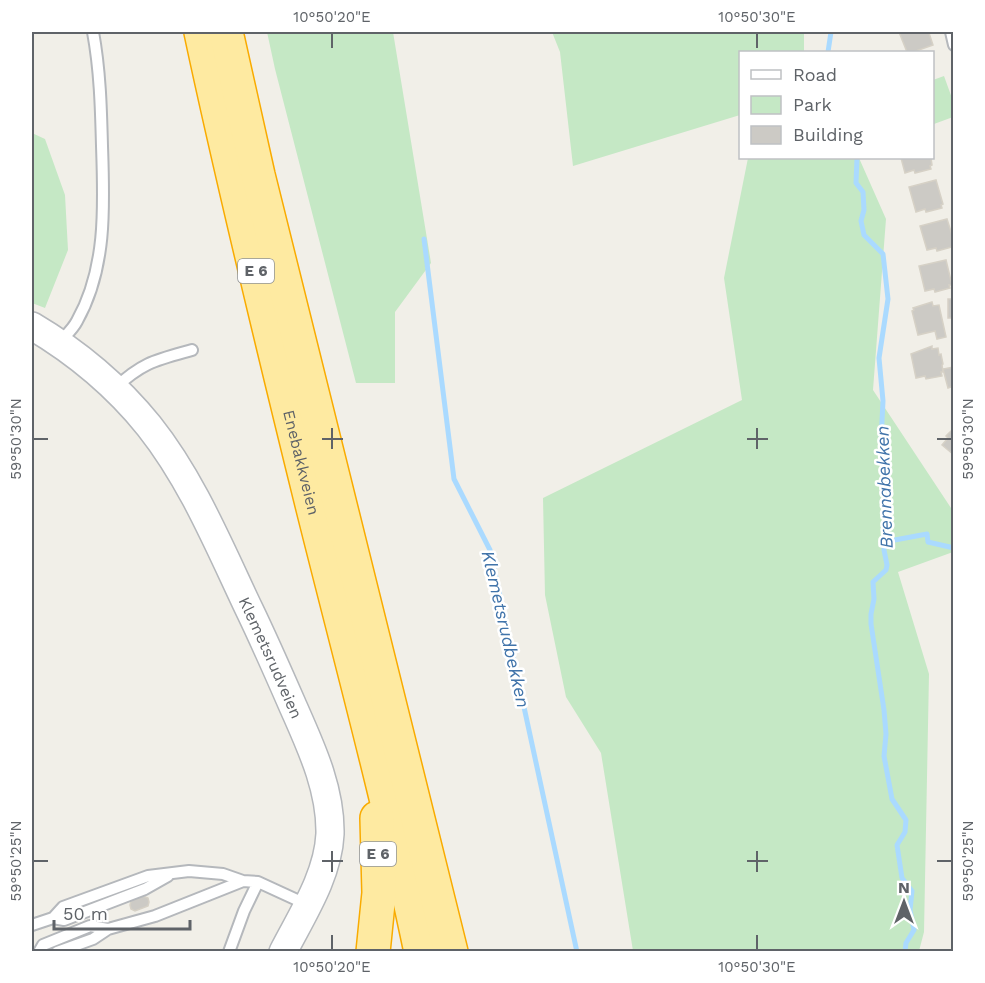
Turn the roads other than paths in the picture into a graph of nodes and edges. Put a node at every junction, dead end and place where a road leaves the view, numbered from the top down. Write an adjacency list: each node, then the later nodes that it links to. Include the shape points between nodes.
1 (93, 32): 7 (lane, via 101,87 102,239 95,276 82,310)
2 (201, 32): 10 (highway, Enebakkveien / E 6, via 242,215)
3 (226, 32): 13 (highway, Enebakkveien / E 6)
4 (951, 32): 5 (lane)
5 (954, 45)
6 (32, 326): 7 (street, Klemetsrudveien)
7 (59, 343): 9 (street, Klemetsrudveien)
8 (192, 350): 9 (lane, via 150,361)
9 (114, 388): 14 (street, Klemetsrudveien, via 163,444 187,483 315,755 330,832 325,865)
10 (376, 757): 13 (highway, Enebakkveien / E 6); 21 (highway, E 6, via 378,892)
11 (243, 881): 12 (lane); 15 (lane, via 223,874 189,871 147,876 63,907 53,918); 16 (lane, via 155,916)
12 (258, 882): 14 (lane); 19 (lane)
13 (422, 891): 22 (highway, E 6); 23 (highway, E 6); 24 (highway, E 6)
14 (308, 905): 20 (street, Klemetsrudveien)
15 (32, 925)
16 (108, 929): 17 (lane, via 90,926 43,945); 18 (lane, via 93,939)
17 (39, 951)
18 (57, 951)
19 (229, 951)
20 (283, 951)
21 (373, 951)
22 (421, 951)
23 (451, 951)
24 (466, 951)

